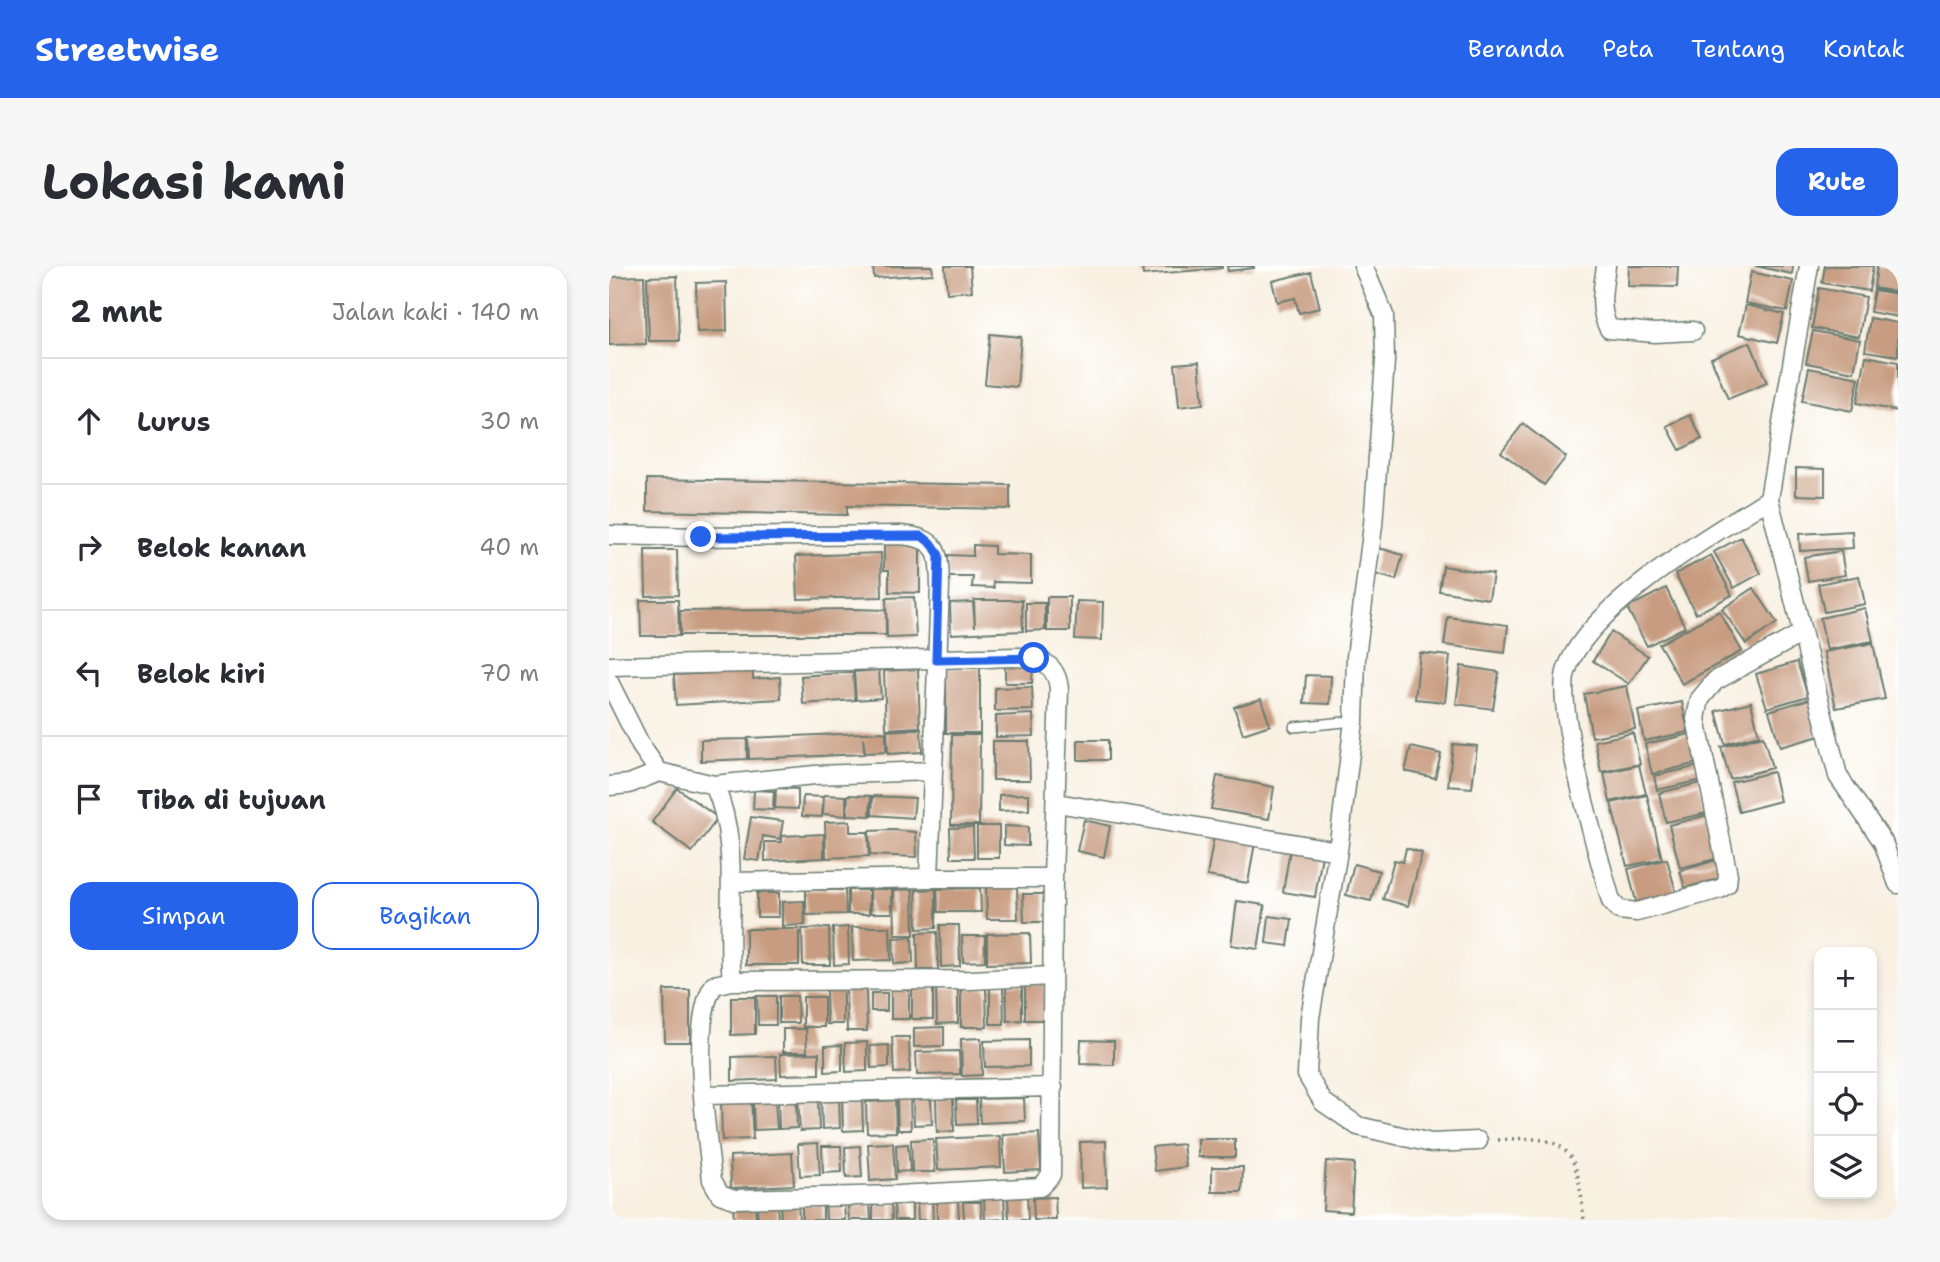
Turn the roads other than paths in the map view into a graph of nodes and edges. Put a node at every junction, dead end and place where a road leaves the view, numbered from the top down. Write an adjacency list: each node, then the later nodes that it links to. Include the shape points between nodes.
1 (1363, 266): 11 (street, via 1384,316 1386,338)
2 (1606, 266): 4 (street, via 1601,305 1609,329)
3 (1809, 266): 5 (street)
4 (1693, 331)
5 (1769, 499): 7 (street); 7 (street, via 1661,569 1591,629 1566,672 1563,694 1570,736 1611,901 1619,910 1637,912 1727,884 1696,719 1700,699 1716,681)
6 (609, 535): 8 (street, via 922,536 939,555)
7 (1802, 634): 22 (street, via 1838,776 1883,842)
8 (936, 660): 9 (street); 13 (street); 17 (street, via 1034,658 1058,675)
9 (609, 666)
10 (609, 682): 14 (street)
11 (1354, 721): 12 (lane); 18 (street)
12 (1294, 727)
13 (932, 771): 15 (street, via 815,775); 19 (street)
14 (659, 772): 15 (street); 16 (street)
15 (714, 785): 21 (street)
16 (609, 786)
17 (1057, 803): 18 (street); 20 (street)
18 (1338, 851): 27 (street, via 1310,1018 1307,1075 1322,1102 1358,1126 1431,1143)
19 (929, 877): 20 (street); 21 (street)
20 (1053, 878): 23 (street)
21 (732, 882): 24 (street)
22 (1898, 884)
23 (1051, 976): 24 (street); 25 (street)
24 (732, 981): 26 (street, via 714,985 705,1000 700,1033)
25 (1053, 1087): 26 (street); 26 (street, via 1051,1175 1040,1187 734,1199 720,1194 712,1180)
26 (703, 1095)
27 (1478, 1141)

